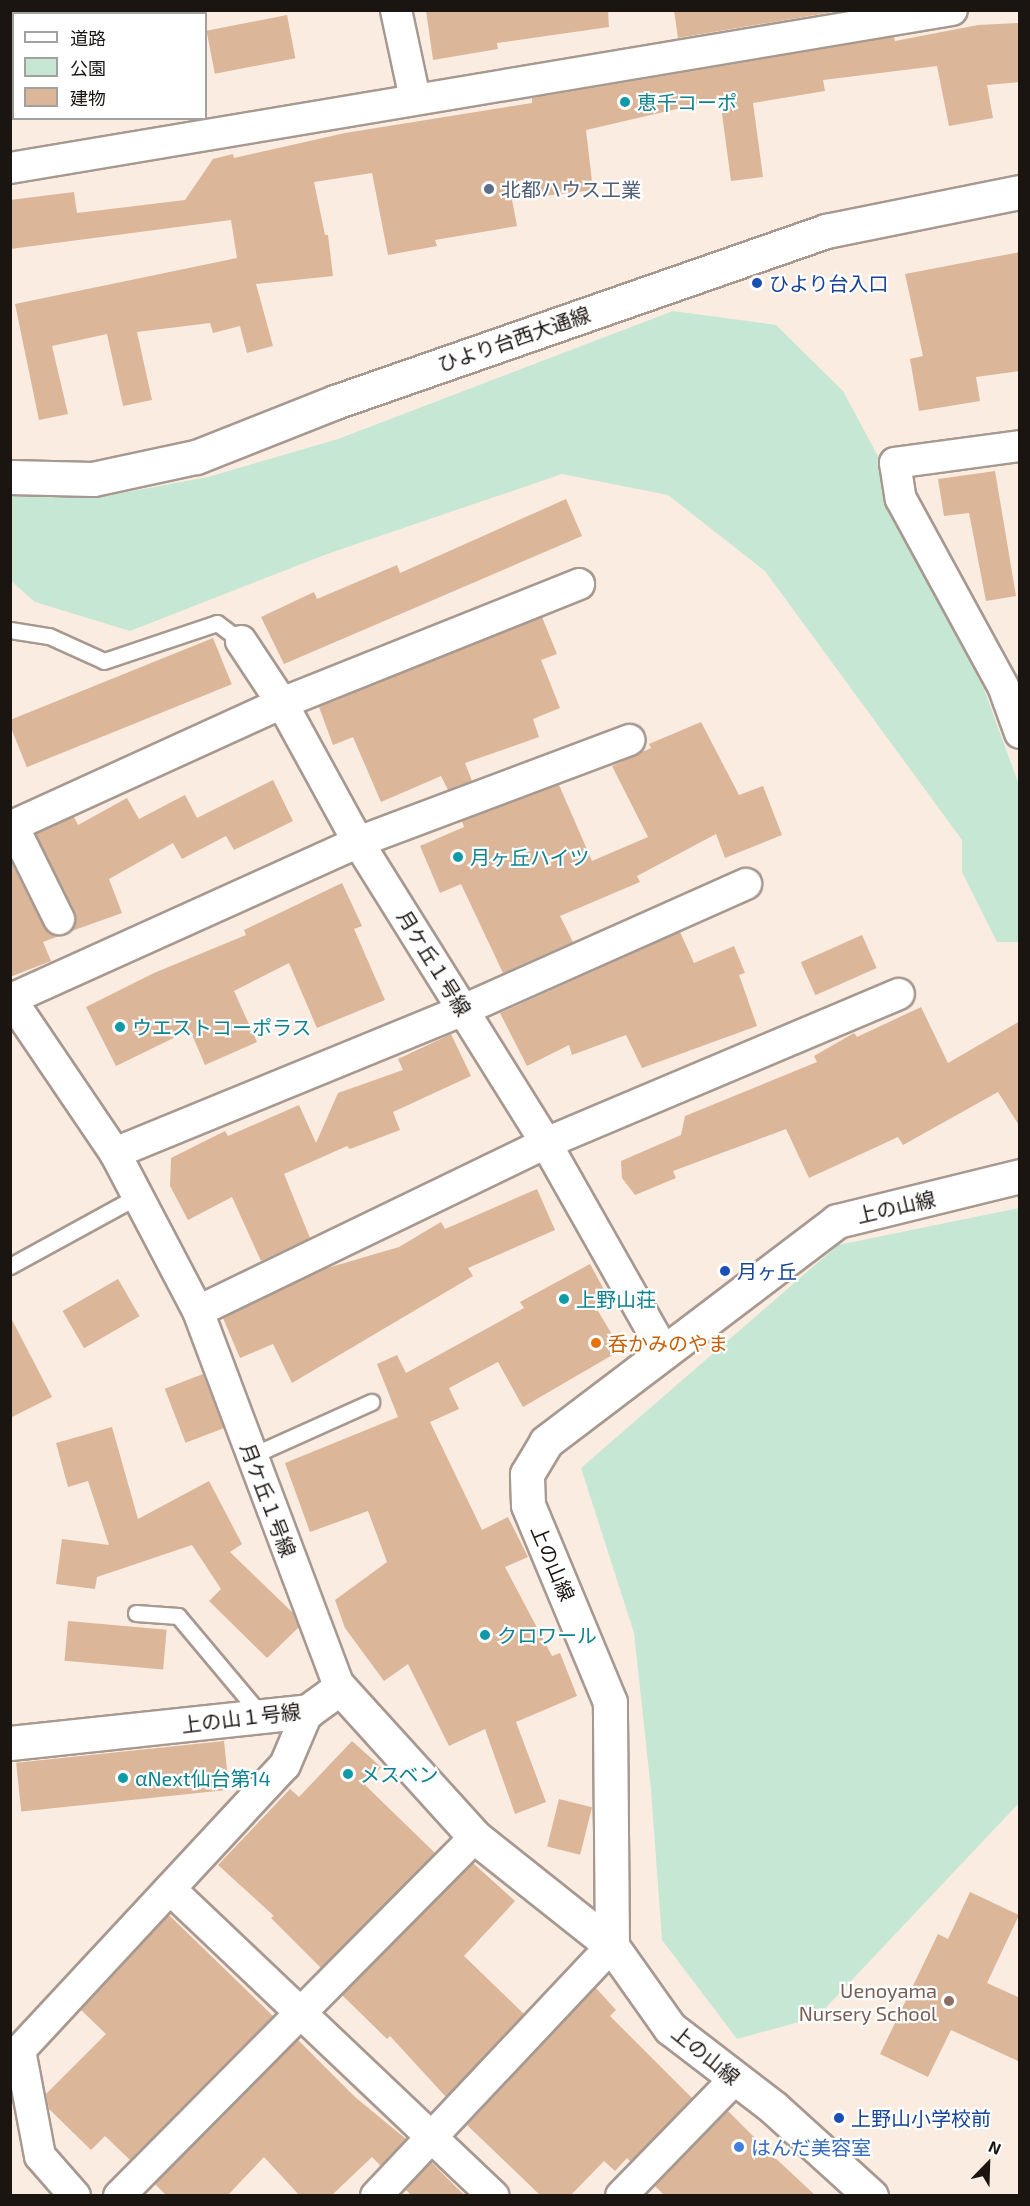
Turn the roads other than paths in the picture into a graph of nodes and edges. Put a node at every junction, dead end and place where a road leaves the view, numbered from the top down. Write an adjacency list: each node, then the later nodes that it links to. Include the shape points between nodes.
1 (396, 10): 3 (street)
2 (952, 10): 3 (street)
3 (415, 99): 4 (street)
4 (10, 168)
5 (1020, 192): 7 (street, ひより台西大通線, via 826,231 334,402 196,457 93,479)
6 (1020, 446): 11 (street, via 895,464 901,498)
7 (10, 477)
8 (579, 584): 12 (street)
9 (10, 630): 10 (lane, via 49,636 104,661 218,623)
10 (241, 641): 12 (street, 月ケ丘１号線)
11 (1011, 685): 13 (street)
12 (282, 703): 15 (street); 16 (street, 月ケ丘１号線)
13 (1020, 733)
14 (629, 740): 16 (street)
15 (12, 827): 18 (street)
16 (358, 842): 20 (street); 21 (street, 月ケ丘１号線)
17 (746, 884): 21 (street)
18 (59, 919)
19 (899, 994): 22 (street)
20 (11, 999): 23 (street, 月ケ丘１号線)
21 (464, 1010): 22 (street, 月ケ丘１号線); 23 (street)
22 (546, 1143): 27 (street); 28 (street, 月ケ丘１号線)
23 (115, 1153): 25 (street, 月ケ丘１号線)
24 (1020, 1176): 28 (street, 上の山線, via 837,1221)
25 (136, 1197): 26 (lane); 27 (street, 月ケ丘１号線)
26 (10, 1266)
27 (198, 1311): 30 (street, 月ケ丘１号線)
28 (663, 1350): 38 (street, 上の山線, via 546,1442 526,1474 528,1505 610,1702)
29 (371, 1402): 30 (lane)
30 (251, 1456): 32 (street, 月ケ丘１号線)
31 (136, 1613): 34 (lane, via 178,1616)
32 (340, 1688): 33 (street, 上の山１号線); 36 (street)
33 (308, 1711): 34 (street, 上の山１号線); 37 (street, via 285,1765)
34 (261, 1716): 35 (street, 上の山１号線)
35 (10, 1743)
36 (475, 1837): 38 (street); 39 (street)
37 (170, 1889): 39 (street); 42 (street, via 20,2050 40,2156)
38 (612, 1946): 40 (street, 上の山線, via 670,2028); 41 (street)
39 (303, 2014): 41 (street); 43 (street)
40 (734, 2080): 46 (street); 47 (street, 上の山線, via 773,2107)
41 (433, 2136): 44 (street); 45 (street)
42 (75, 2196)
43 (119, 2196)
44 (376, 2196)
45 (494, 2196)
46 (621, 2196)
47 (872, 2196)

